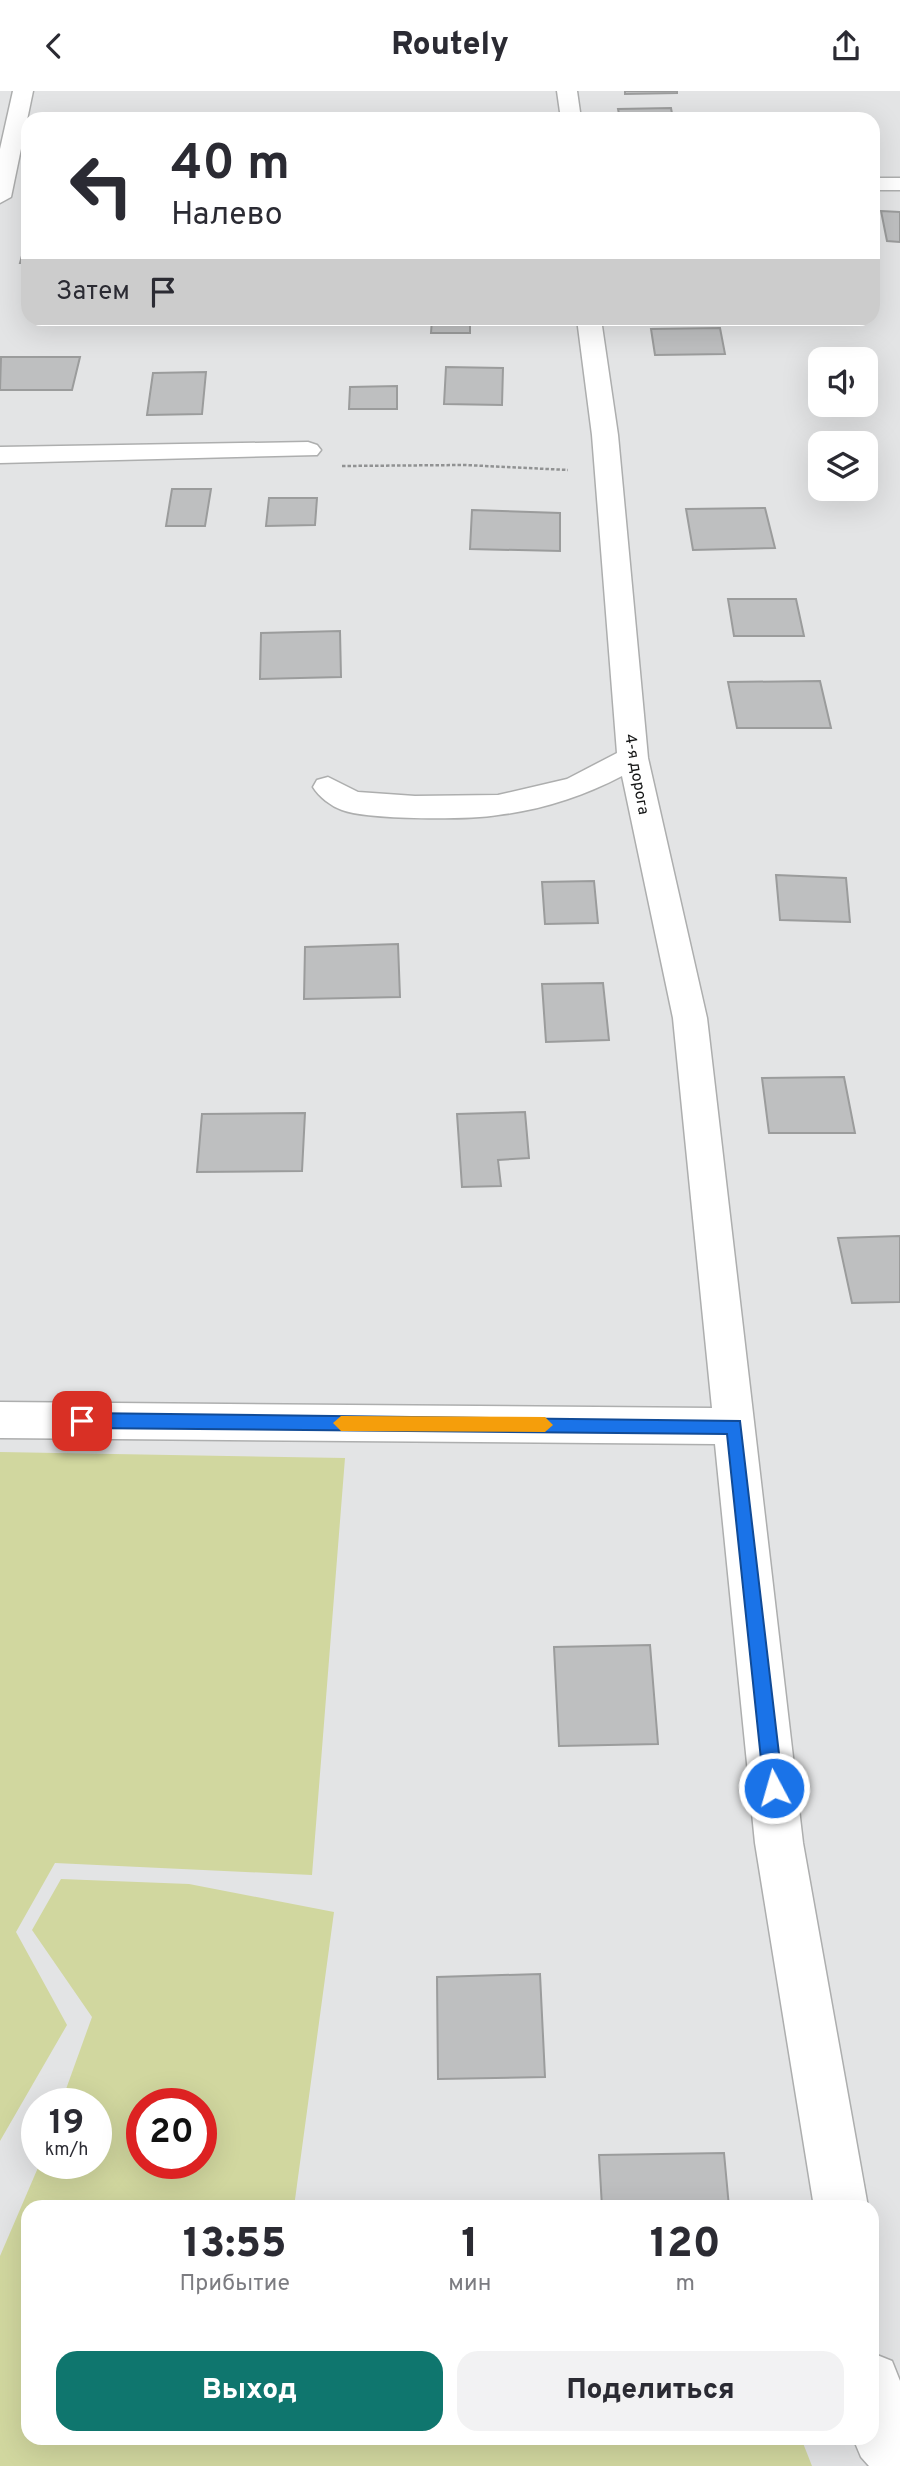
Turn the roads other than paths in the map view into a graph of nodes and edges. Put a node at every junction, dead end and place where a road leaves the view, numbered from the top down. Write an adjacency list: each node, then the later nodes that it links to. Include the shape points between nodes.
1 (23, 91): 4 (street)
2 (567, 91): 3 (street)
3 (570, 112)
4 (6, 143): 5 (street)
5 (17, 175): 8 (street)
6 (880, 184): 7 (street)
7 (900, 184)
8 (0, 197)
9 (590, 326): 12 (street, 4-я дорога, via 609,482)
10 (308, 450): 11 (street)
11 (0, 455)
12 (633, 758): 13 (street, via 576,787 498,805 415,807 351,802); 15 (street, 4-я дорога, via 690,1018)
13 (328, 787)
14 (0, 1420): 15 (street)
15 (734, 1426): 16 (street, 4-я дорога, via 779,1843)
16 (840, 2200)
17 (879, 2425): 18 (street, via 881,2437)
18 (900, 2457)

